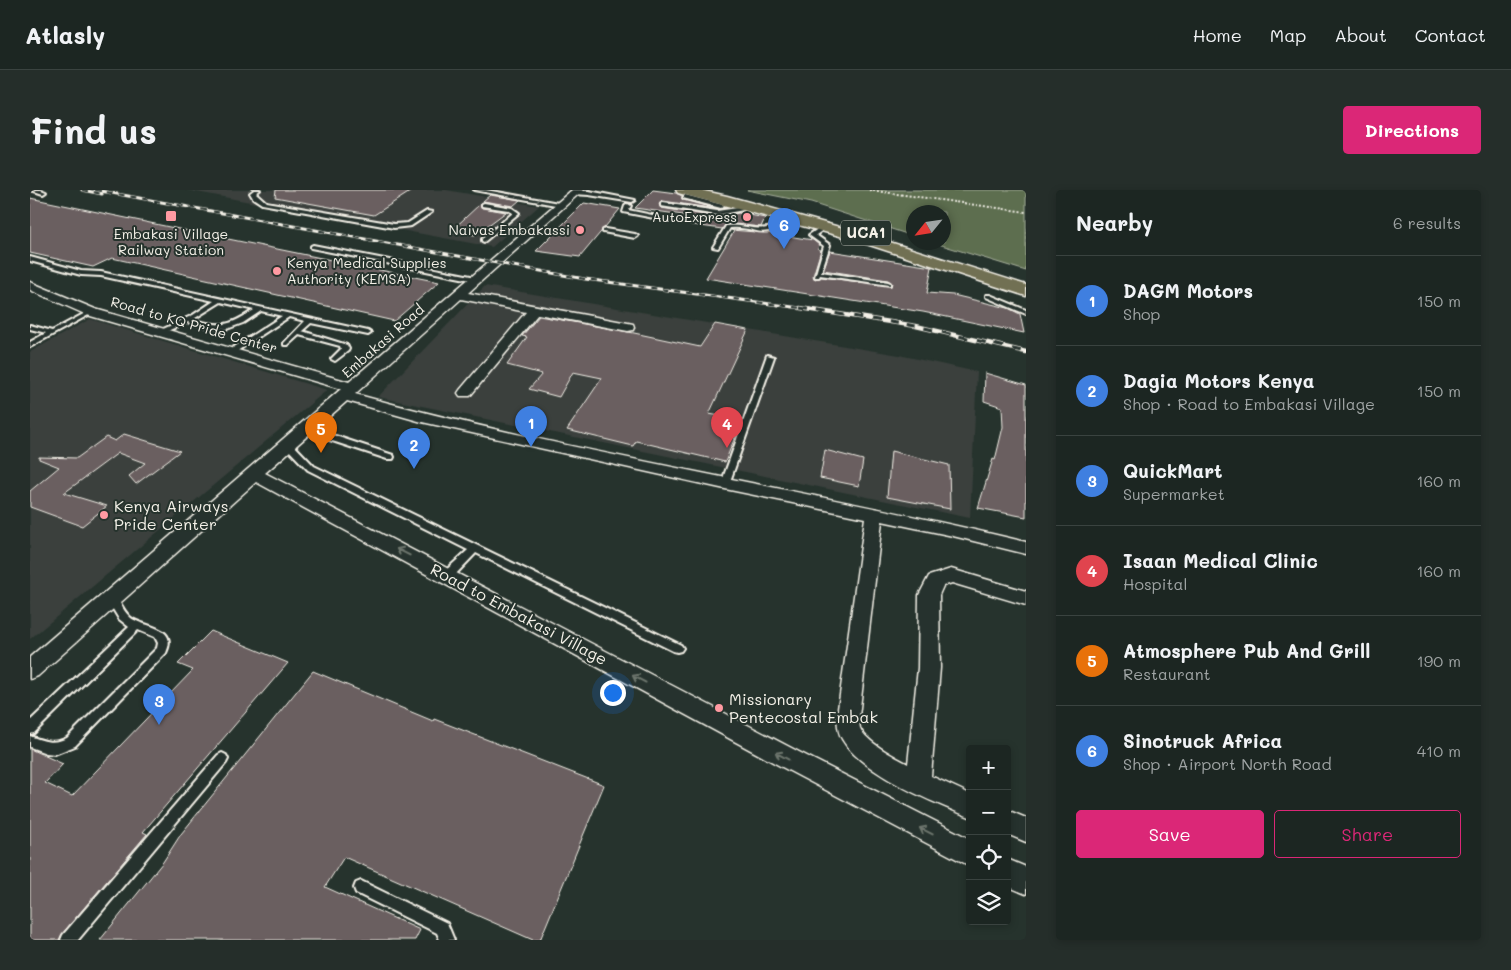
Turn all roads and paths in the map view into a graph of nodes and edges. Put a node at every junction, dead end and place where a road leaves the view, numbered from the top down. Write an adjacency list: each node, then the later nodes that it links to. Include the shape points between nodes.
1 (34, 190): 6 (lane)
2 (257, 190): 14 (lane, via 253,193 255,197 264,203 394,226 409,225)
3 (478, 190): 9 (lane)
4 (704, 190): 27 (main road, UCA1, via 856,230)
5 (870, 190): 15 (path)
6 (43, 192)
7 (579, 193): 9 (street, Embakasi Road); 17 (lane, via 632,200 625,211)
8 (684, 193): 12 (lane); 13 (main road, UCA1)
9 (561, 204): 25 (street, Embakasi Road)
10 (484, 205): 21 (lane, via 516,213)
11 (663, 205): 13 (lane, via 717,213)
12 (721, 206)
13 (758, 208): 16 (main road, UCA1)
14 (429, 212)
15 (1026, 212)
16 (785, 215): 18 (main road, UCA1); 23 (lane, via 770,229 728,227)
17 (654, 216)
18 (825, 226): 26 (lane, via 812,235 827,245 818,274); 29 (main road, UCA1)
19 (606, 231): 20 (lane)
20 (635, 236)
21 (484, 240)
22 (313, 247): 25 (lane)
23 (716, 247)
24 (30, 259): 32 (lane)
25 (476, 279): 30 (street, Embakasi Road)
26 (888, 284)
27 (1026, 285)
28 (30, 286): 35 (street, Road to KQ Pride Center)
29 (1026, 291)
30 (458, 295): 34 (street); 51 (street, Embakasi Road)
31 (988, 296): 36 (lane)
32 (220, 300): 33 (lane); 42 (lane)
33 (260, 309): 37 (lane); 39 (lane, via 231,327)
34 (535, 310): 41 (street); 52 (street)
35 (90, 312): 42 (street, Road to KQ Pride Center); 44 (lane)
36 (1026, 312)
37 (288, 315): 38 (lane); 48 (lane)
38 (310, 320): 43 (lane); 45 (lane)
39 (189, 321)
40 (30, 327): 44 (lane)
41 (628, 327)
42 (161, 332): 48 (street, Road to KQ Pride Center)
43 (298, 332): 46 (lane); 50 (lane, via 343,345 345,349)
44 (53, 333): 47 (lane)
45 (368, 333)
46 (286, 344)
47 (30, 345)
48 (231, 353): 51 (street, Road to KQ Pride Center)
49 (770, 357): 57 (lane)
50 (335, 359)
51 (348, 392): 53 (street, Embakasi Road); 57 (street, via 422,417)
52 (465, 393)
53 (305, 429): 54 (street, Embakasi Road); 55 (lane)
54 (288, 444): 56 (street, Embakasi Road); 59 (lane, via 311,468)
55 (390, 457)
56 (254, 474): 61 (street, Road to Embakasi Village, one-way to 56); 62 (street, Embakasi Road)
57 (726, 484): 58 (street)
58 (874, 514): 60 (street); 70 (street, via 848,716 850,731 863,748)
59 (476, 548): 61 (lane); 65 (lane)
60 (1026, 548)
61 (448, 575): 74 (street, Road to Embakasi Village, one-way to 61, via 837,786)
62 (112, 598): 64 (lane, via 127,620); 66 (street, Embakasi Road)
63 (1026, 598): 70 (street, via 962,578 951,576 936,581 929,595 929,668)
64 (136, 626): 67 (lane); 68 (lane, via 160,634 164,644 162,650 71,742 62,748 46,749)
65 (677, 648)
66 (31, 668)
67 (30, 729)
68 (30, 741)
69 (222, 759): 78 (lane)
70 (918, 783): 71 (street)
71 (966, 804)
72 (1011, 824): 73 (street)
73 (1026, 830)
74 (966, 851)
75 (1011, 874): 76 (street)
76 (1026, 881)
77 (361, 888): 79 (lane, via 442,928)
78 (68, 940)
79 (447, 940)

